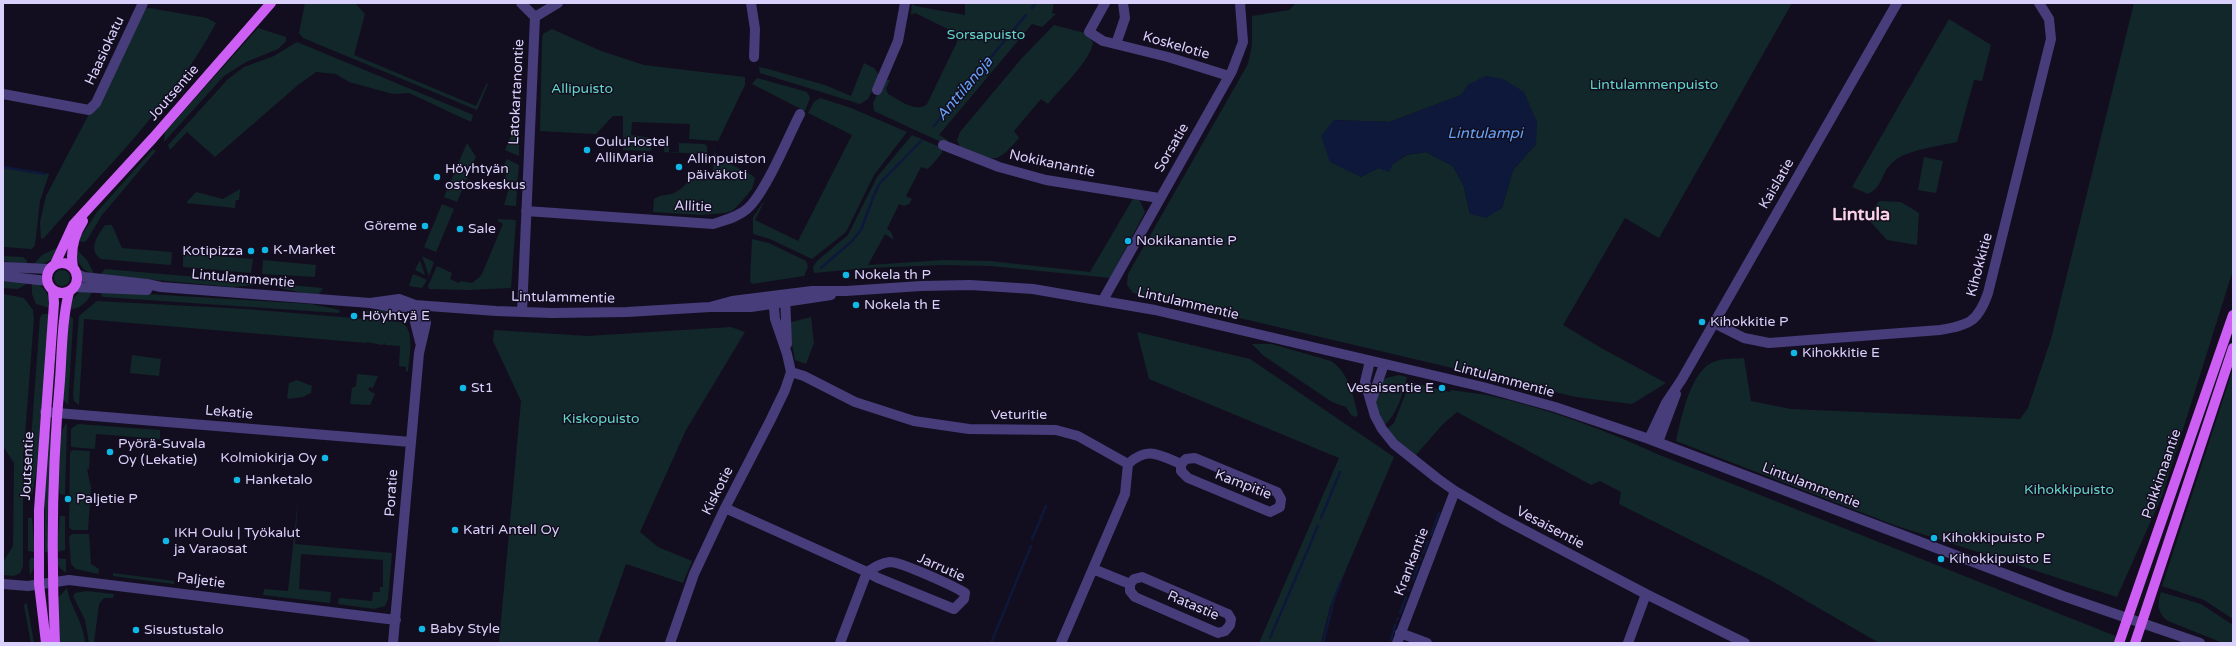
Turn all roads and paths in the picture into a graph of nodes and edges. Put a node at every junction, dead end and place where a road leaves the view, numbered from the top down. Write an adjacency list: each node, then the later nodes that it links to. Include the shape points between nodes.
1 (143, 3): 17 (street, Haasiokatu, via 96,103 89,110)
2 (271, 3): 21 (main road, Joutsentie)
3 (521, 3): 12 (street)
4 (558, 3): 12 (street)
5 (751, 3): 14 (street, via 755,29)
6 (905, 3): 16 (street, via 898,41)
7 (1104, 3): 13 (street, Koskelotie, via 1089,32 1103,41)
8 (1123, 3): 13 (street, via 1125,18)
9 (1240, 3): 15 (street, Sorsatie, via 1243,42)
10 (1897, 3): 37 (street, Kaislatie)
11 (2039, 3): 37 (street, Kihokkitie, via 2050,19 2051,39 1988,293 1983,309 1976,318 1964,326 1940,330 1769,343 1744,338)
12 (535, 17): 22 (street, Latokartanontie)
13 (1116, 44): 15 (street, Koskelotie)
14 (754, 57)
15 (1229, 76): 20 (street, Sorsatie)
16 (877, 90)
17 (3, 94)
18 (800, 114): 22 (street, Allitie, via 759,194 748,208 731,218 713,224)
19 (943, 145): 20 (street, Nokikanantie, via 999,167 1046,180)
20 (1159, 198): 32 (street, Sorsatie)
21 (98, 199): 23 (main road, Joutsentie, via 73,226); 25 (main road, Joutsentie, via 75,237 71,257)
22 (526, 211): 35 (street, Latokartanontie)
23 (52, 266): 24 (street); 25 (main road, via 66,263); 27 (main road)
24 (3, 267)
25 (75, 271): 28 (street, Lintulammentie, via 84,277); 29 (main road)
26 (3, 276): 27 (street)
27 (47, 281): 30 (main road)
28 (161, 287): 29 (street, Lintulammentie, via 148,290); 34 (street, Lintulammentie, via 370,303 399,299)
29 (72, 289): 30 (main road, via 61,294); 45 (main road, Joutsentie)
30 (53, 291): 44 (main road, Joutsentie)
31 (785, 299): 32 (street, Lintulammentie, via 813,299 846,291 970,286 1033,289); 33 (street, Lintulammentie); 39 (street)
32 (1103, 300): 40 (street, Lintulammentie)
33 (773, 301): 35 (street, Lintulammentie, via 751,307 627,312); 39 (street, via 775,319)
34 (419, 305): 35 (street, Lintulammentie); 47 (street, Poratie, via 415,322 420,344)
35 (522, 312)
36 (2233, 315): 59 (main road, Poikkimaantie)
37 (1714, 322): 46 (street, Kaislatie, via 1682,379)
38 (2233, 348): 61 (main road, Poikkimaantie)
39 (787, 354): 42 (street)
40 (1370, 361): 41 (street, Lintulammentie); 43 (street, Vesaisentie, via 1365,382)
41 (1384, 364): 43 (street); 46 (street, Lintulammentie, via 1555,407)
42 (791, 372): 48 (street, Veturitie, via 855,402 914,422 969,429 1056,430 1078,436); 51 (street, Kiskotie, via 770,421)
43 (1371, 402): 50 (street, Vesaisentie, via 1375,416 1394,444)
44 (45, 412): 45 (street, Lekatie); 56 (main road, Joutsentie, via 39,503)
45 (57, 413): 47 (street, Lekatie); 54 (main road, Joutsentie, via 53,476)
46 (1653, 441): 59 (street, Lintulammentie)
47 (411, 442): 60 (street, Poratie)
48 (1128, 464): 49 (street, Kampitie, via 1138,455 1147,452); 52 (street, via 1125,494)
49 (1180, 464): 49 (street, Kampitie, via 1186,459 1195,458 1277,492 1281,498 1280,507 1270,512 1188,478)
50 (1456, 491): 58 (street, Vesaisentie); 62 (street, Krankantie)
51 (725, 508): 53 (street, Jarrutie); 66 (street, Kiskotie, via 694,574)
52 (1093, 569): 57 (street); 68 (street)
53 (867, 572): 53 (street, Jarrutie, via 954,609 964,599 965,593 954,586 892,562 879,565); 67 (street)
54 (52, 581): 56 (street, Paljetie); 60 (street, Paljetie, via 73,580); 64 (main road, Joutsentie)
55 (3, 584): 56 (street, Paljetie)
56 (39, 584): 63 (main road, Joutsentie)
57 (1130, 584): 57 (street, Ratastie, via 1134,579 1142,577 1228,614 1231,619 1230,625 1225,631 1218,633 1135,597 1130,592)
58 (1646, 594): 70 (street); 71 (street, Vesaisentie)
59 (2126, 618): 61 (street, Lintulammentie); 72 (main road, Poikkimaantie)
60 (396, 620): 65 (street, Poratie)
61 (2141, 622): 73 (main road, Poikkimaantie); 74 (street, Lintulammentie)
62 (1399, 638): 69 (street)
63 (46, 643)
64 (55, 643)
65 (393, 643)
66 (670, 643)
67 (840, 643)
68 (1061, 643)
69 (1427, 643)
70 (1628, 643)
71 (1745, 643)
72 (2119, 643)
73 (2135, 643)
74 (2200, 643)

